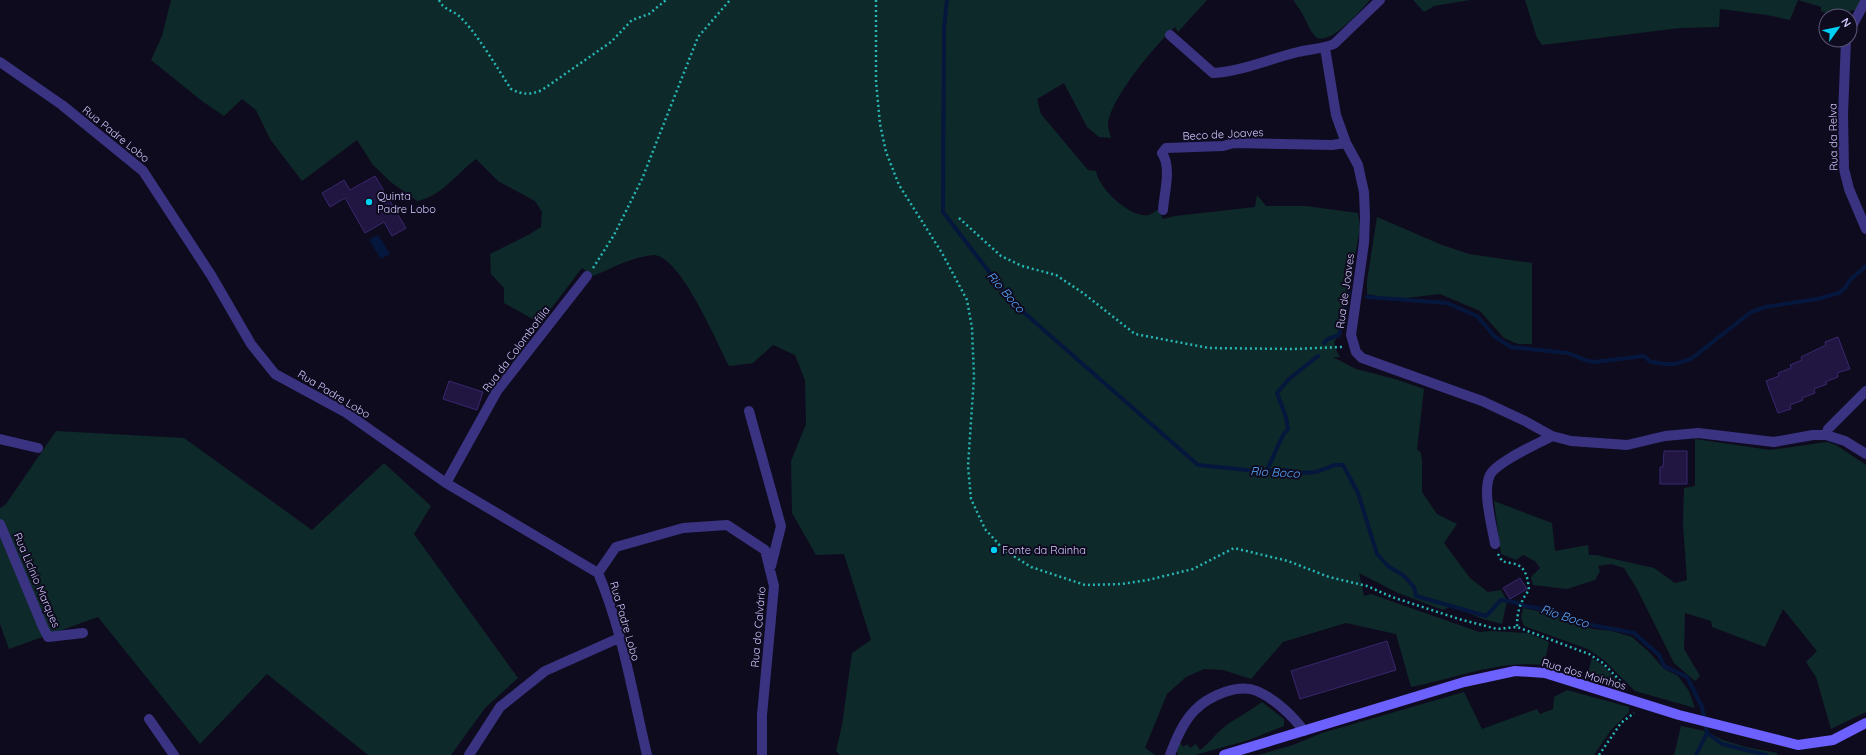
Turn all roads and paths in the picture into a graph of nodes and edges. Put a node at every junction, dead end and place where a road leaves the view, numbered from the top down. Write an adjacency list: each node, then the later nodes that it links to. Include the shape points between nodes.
1 (439, 0): 2 (path, via 441,5 458,16 472,32 511,89 521,94 532,94 542,90 611,42 632,20 649,14)
2 (666, 0)
3 (730, 0): 16 (path, via 698,37 642,180 614,235)
4 (876, 0): 30 (path, via 876,81 880,124 886,152 899,185 942,253 967,300 972,328 974,377 968,466 971,499 985,529 1004,550 1031,567 1085,585 1122,584 1193,569 1234,548 1288,561 1459,619 1497,629)
5 (1380, 0): 9 (street, via 1334,44)
6 (1866, 0): 7 (street)
7 (1858, 15)
8 (1170, 35): 9 (street, via 1213,73 1244,69 1297,52)
9 (1325, 48): 12 (street, Rua de Joaves, via 1336,115)
10 (1846, 48): 15 (street, Rua da Relva, via 1844,169 1849,189)
11 (0, 62): 25 (street, Rua Padre Lobo, via 62,105 143,171 211,275 251,344 275,374 345,412)
12 (1346, 143): 13 (street, Beco de Joaves, via 1234,143 1223,146 1166,148 1162,153 1167,159); 17 (street, Rua de Joaves, via 1358,165 1366,217 1351,326)
13 (1163, 210)
14 (959, 218): 17 (path, via 1002,256 1022,266 1056,275 1135,334 1209,348 1293,349)
15 (1866, 229)
16 (588, 276): 25 (street, Rua da Colombofilia, via 497,391)
17 (1353, 345): 21 (street, Rua de Joaves, via 1362,358 1482,401)
18 (1866, 392): 20 (street, via 1828,429)
19 (749, 412): 28 (street, via 781,526)
20 (1826, 435): 21 (street, Rua de Joaves, via 1774,442 1698,432 1665,436 1627,445 1571,441); 24 (street, via 1845,441)
21 (1552, 436): 27 (street, via 1497,467 1490,474 1486,490)
22 (0, 439): 23 (street)
23 (38, 448)
24 (1866, 454)
25 (446, 483): 29 (street, Rua Padre Lobo)
26 (0, 524): 31 (street, Rua Licínio Marques, via 48,637)
27 (1495, 544): 30 (path, via 1502,561 1517,564 1524,570 1528,581 1529,590 1522,598 1518,609)
28 (770, 569): 29 (street, Rua do Calvário, via 765,550 727,525 683,528 616,547); 41 (street, Rua do Calvário, via 774,586 762,715)
29 (598, 573): 32 (street, Rua Padre Lobo)
30 (1517, 627): 33 (path, via 1572,647 1603,662 1626,688)
31 (82, 632)
32 (619, 638): 39 (street, via 545,671 500,707); 40 (street, Rua Padre Lobo)
33 (1629, 699): 34 (main road, Rua dos Moinhos); 37 (main road, Rua dos Moinhos, via 1544,673 1515,671 1464,682)
34 (1640, 702): 36 (main road, Rua dos Moinhos, via 1679,715 1798,745 1833,740); 44 (path, via 1634,713 1613,733)
35 (149, 719): 38 (street)
36 (1866, 723)
37 (1304, 731): 42 (street, via 1296,720 1257,691 1232,690 1215,696 1195,710 1184,724); 43 (main road, Rua dos Moinhos)
38 (174, 755)
39 (469, 755)
40 (646, 755)
41 (762, 755)
42 (1170, 755)
43 (1224, 755)
44 (1599, 755)

